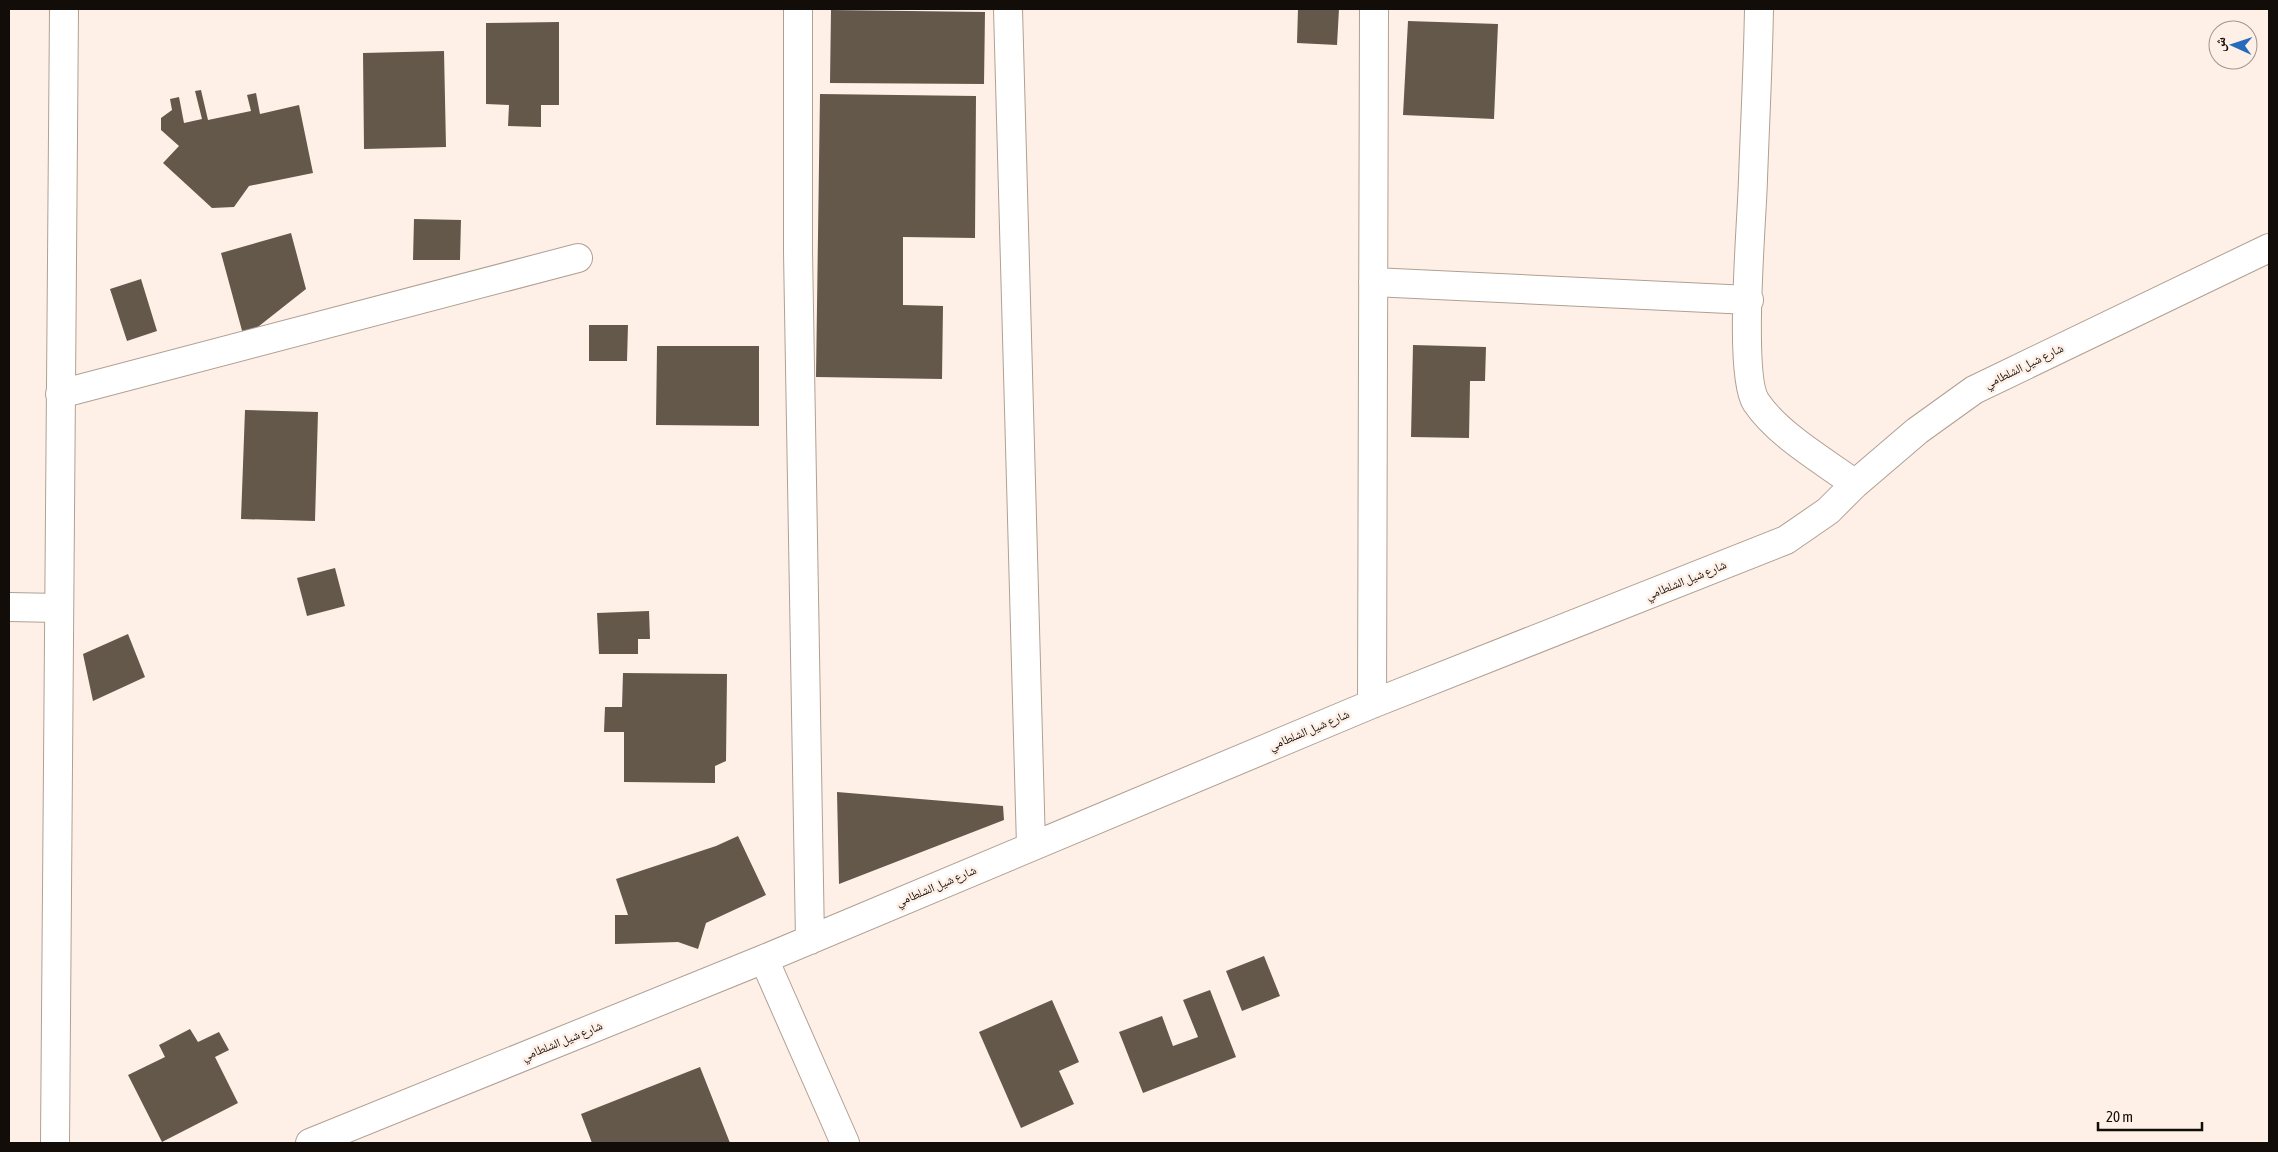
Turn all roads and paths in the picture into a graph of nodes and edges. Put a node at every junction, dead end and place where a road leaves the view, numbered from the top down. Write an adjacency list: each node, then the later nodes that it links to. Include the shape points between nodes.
1 (64, 9): 10 (street)
2 (798, 9): 16 (street)
3 (1008, 9): 15 (street)
4 (1374, 9): 8 (street)
5 (1759, 9): 9 (street)
6 (2269, 248): 11 (street, شارع شيل الشلطامي, via 1974,390 1917,431)
7 (578, 258): 10 (street)
8 (1373, 282): 9 (street); 14 (street)
9 (1749, 300): 11 (street, via 1748,365 1756,401 1778,426)
10 (60, 394): 13 (street)
11 (1855, 484): 14 (street, شارع شيل الشلطامي, via 1828,511 1786,540)
12 (9, 607): 13 (street)
13 (59, 608): 18 (street)
14 (1372, 704): 15 (street, شارع شيل الشلطامي)
15 (1031, 846): 16 (street, شارع شيل الشلطامي)
16 (810, 940): 17 (street, شارع شيل الشلطامي)
17 (764, 959): 19 (street, شارع شيل الشلطامي); 20 (street)
18 (55, 1143)
19 (310, 1143)
20 (845, 1143)

